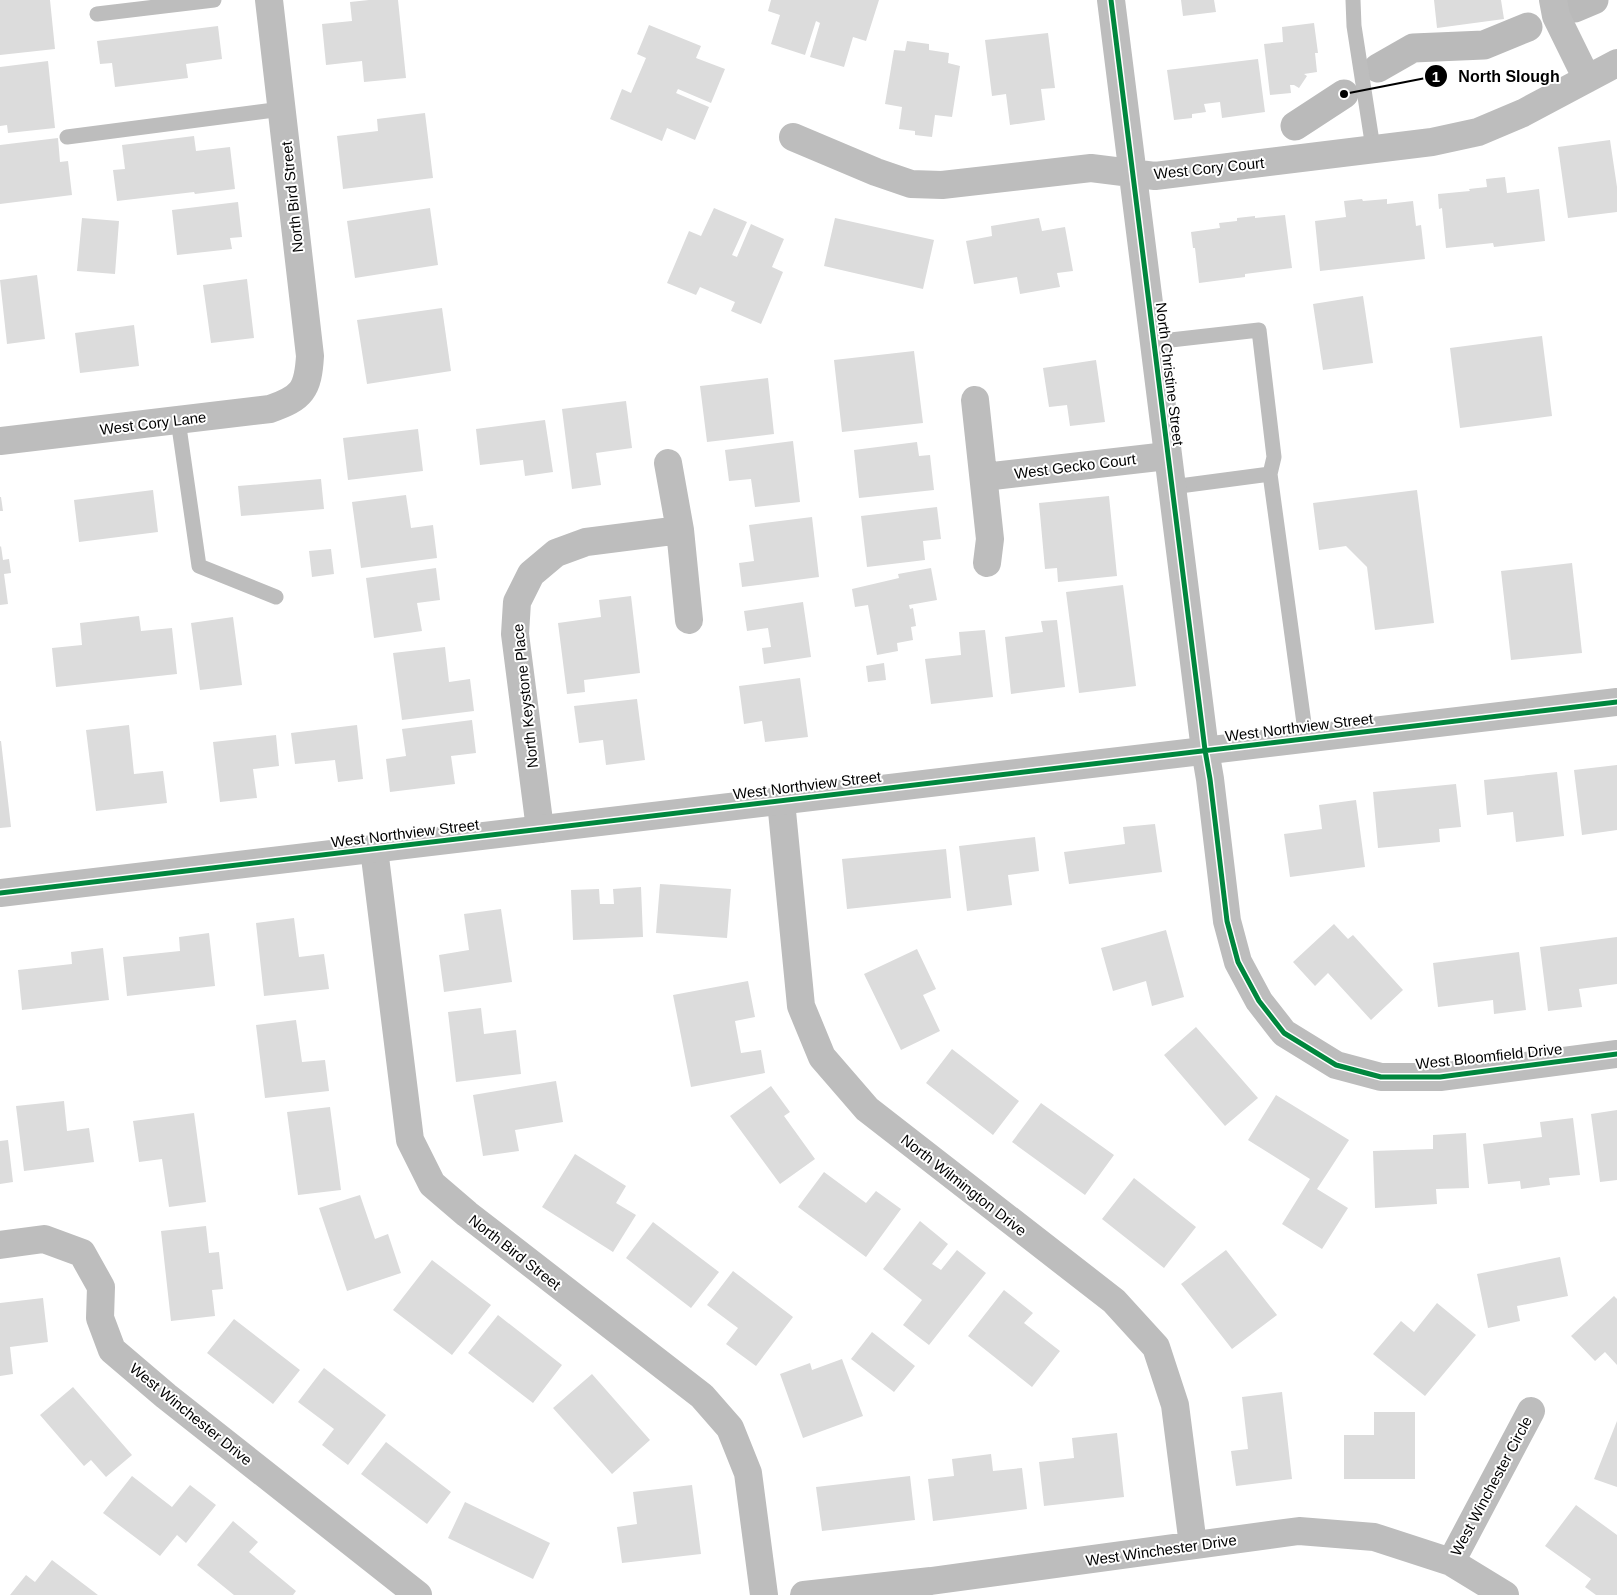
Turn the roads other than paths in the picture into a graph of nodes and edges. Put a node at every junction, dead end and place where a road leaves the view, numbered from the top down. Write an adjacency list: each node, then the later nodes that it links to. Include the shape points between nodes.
1 (214, 0): 6 (lane)
2 (269, 0): 9 (street, North Bird Street)
3 (1111, 0): 13 (street, North Christine Street)
4 (1353, 0): 12 (lane)
5 (1553, 0): 8 (street, via 1556,16)
6 (97, 14)
7 (1617, 63): 8 (street, West Cory Court)
8 (1587, 80): 12 (street, West Cory Court, via 1478,132 1432,142)
9 (282, 109): 10 (lane); 15 (street, North Bird Street, via 310,356 309,376)
10 (68, 137)
11 (793, 137): 13 (street, West Cory Court, via 911,184 942,186 1091,168)
12 (1373, 148): 13 (street, West Cory Court, via 1155,176)
13 (1133, 173): 14 (street, North Christine Street)
14 (1153, 342): 19 (street, North Christine Street); 21 (lane, via 1259,330 1274,457)
15 (302, 393): 17 (street, West Cory Lane, via 288,404 270,409)
16 (975, 400): 22 (street)
17 (178, 420): 18 (street, West Cory Lane); 26 (lane, via 198,566)
18 (0, 442)
19 (1167, 456): 22 (street, West Gecko Court); 23 (street, North Christine Street)
20 (668, 463): 24 (street)
21 (1270, 474): 23 (lane); 29 (lane)
22 (984, 477): 25 (street, via 990,539)
23 (1172, 487): 30 (street, North Christine Street)
24 (680, 530): 27 (street); 32 (street, North Keystone Place, via 586,542 556,553 531,574 517,602 515,634)
25 (987, 563)
26 (276, 597)
27 (689, 620)
28 (1617, 702): 29 (street, West Northview Street)
29 (1306, 738): 30 (street, West Northview Street)
30 (1204, 750): 31 (street, West Northview Street); 35 (street, West Bloomfield Drive, via 1227,921 1238,962 1259,1001 1284,1033 1336,1065 1381,1077 1440,1077)
31 (781, 801): 32 (street, West Northview Street); 38 (street, North Wilmington Drive, via 801,1006 822,1057 867,1109 1114,1301 1156,1347 1174,1405)
32 (540, 829): 33 (street, West Northview Street)
33 (374, 849): 34 (street, West Northview Street); 42 (street, North Bird Street, via 410,1140 432,1184 702,1396 730,1428 748,1473)
34 (0, 893)
35 (1617, 1054)
36 (0, 1246): 41 (street, West Winchester Drive, via 44,1239 82,1253 101,1287 100,1318 112,1350)
37 (1531, 1411): 39 (street, West Winchester Circle)
38 (1193, 1546): 39 (street, West Winchester Drive, via 1299,1531 1374,1537); 40 (street, West Winchester Drive)
39 (1451, 1562): 44 (street, West Winchester Drive)
40 (932, 1588): 43 (street, West Winchester Drive)
41 (418, 1595)
42 (764, 1595)
43 (804, 1595)
44 (1505, 1595)

